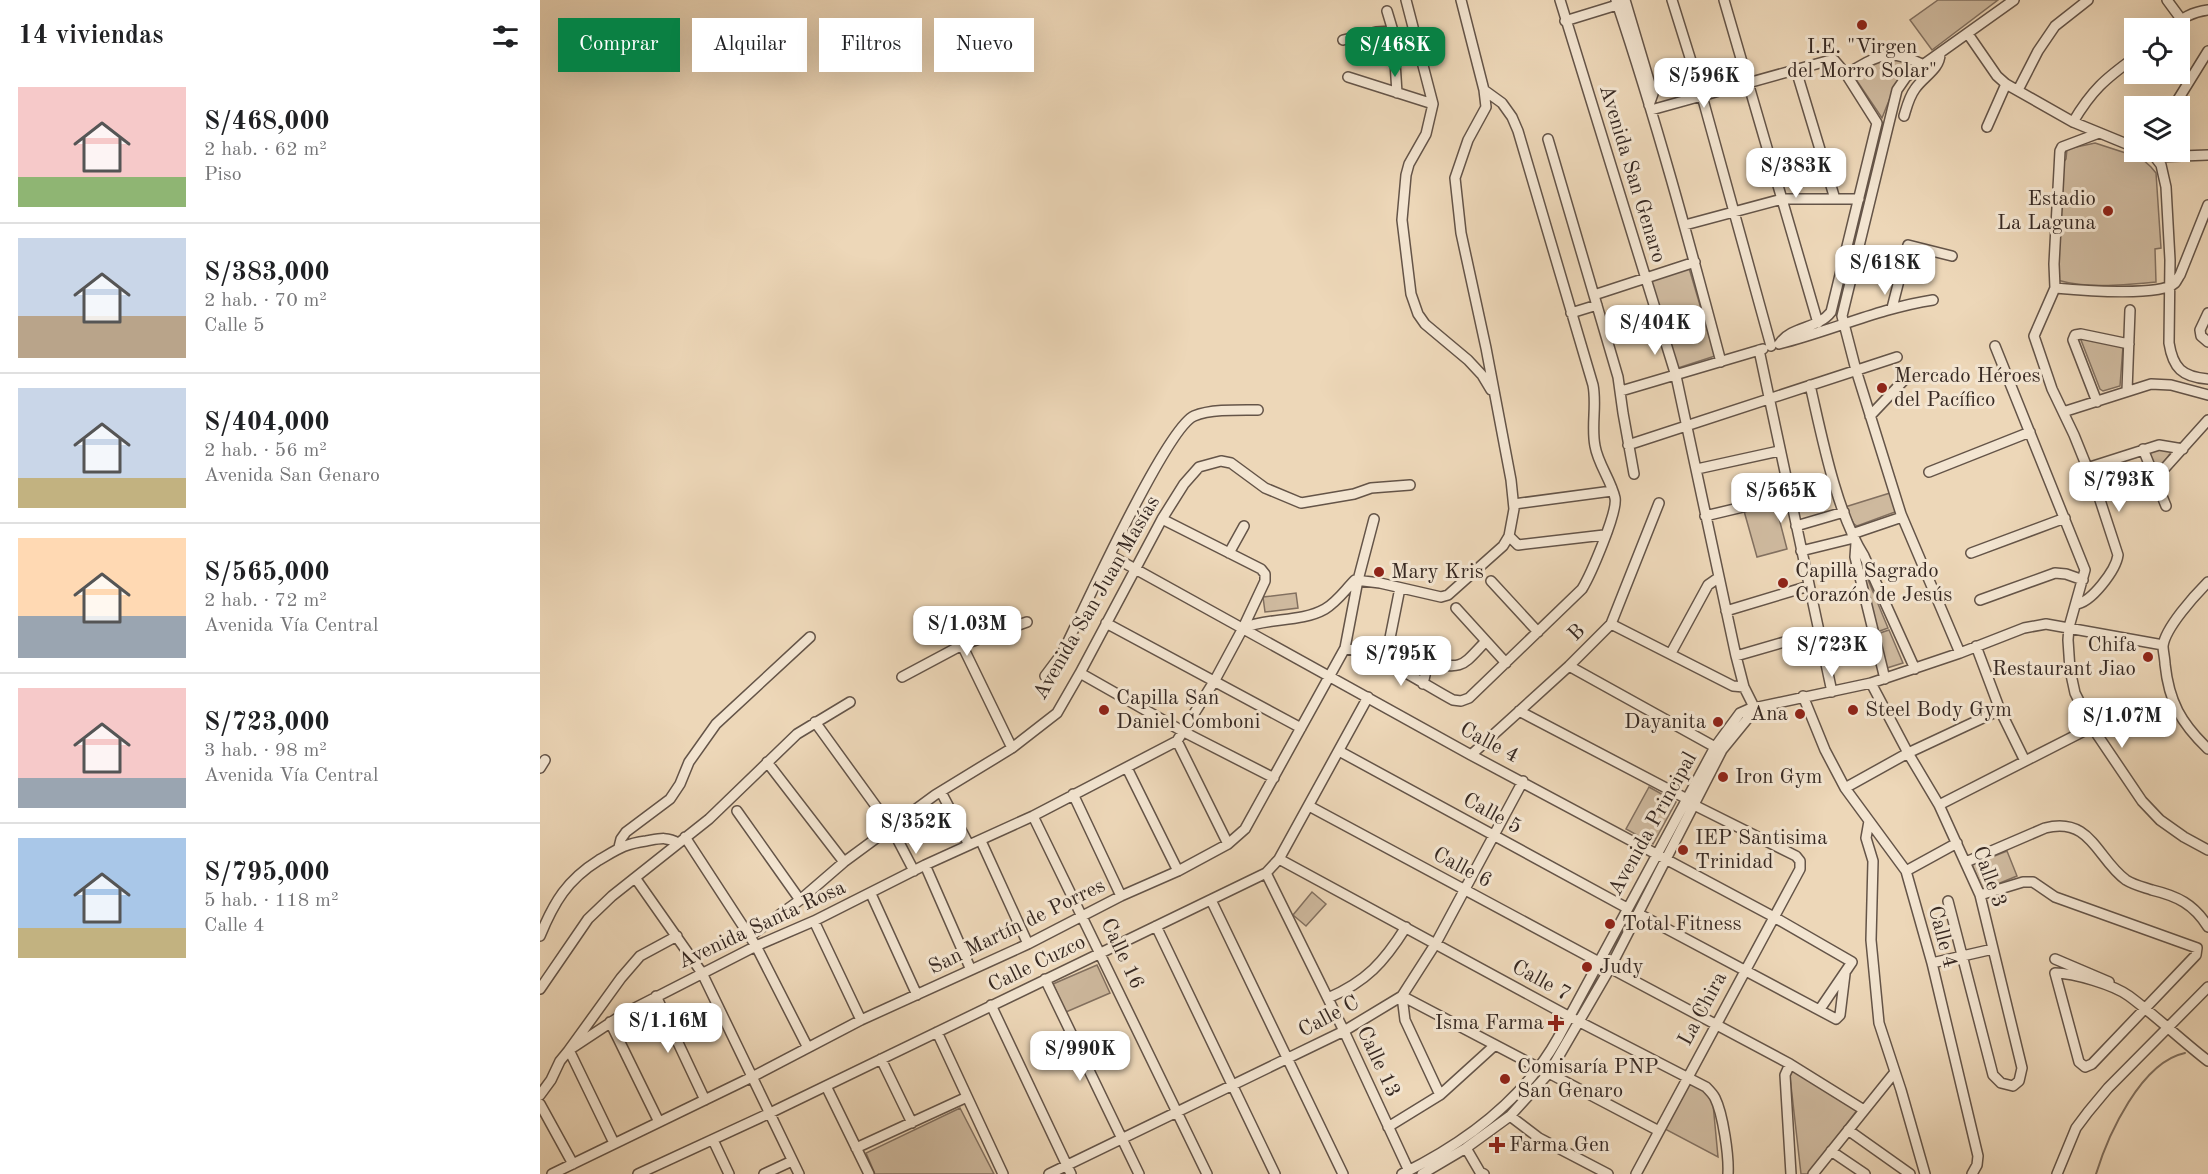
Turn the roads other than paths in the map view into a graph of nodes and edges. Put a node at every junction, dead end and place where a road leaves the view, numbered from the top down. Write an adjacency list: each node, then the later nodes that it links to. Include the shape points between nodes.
1 (1406, 0): 16 (street)
2 (1461, 0): 28 (street)
3 (1560, 0): 14 (street, Avenida San Genaro)
4 (1672, 0): 31 (street)
5 (1724, 0): 26 (street)
6 (2014, 0): 17 (street)
7 (2088, 0): 29 (street, via 2055,26)
8 (2168, 0): 12 (street)
9 (1624, 2): 14 (street); 34 (street)
10 (2208, 10): 13 (street)
11 (1387, 11): 15 (street)
12 (2180, 18)
13 (2183, 18)
14 (1566, 21): 52 (street, Avenida San Genaro)
15 (1393, 33): 16 (street); 18 (street, via 1376,32); 30 (street)
16 (1415, 33): 33 (street)
17 (1968, 34): 20 (street); 27 (street)
18 (1343, 40)
19 (2208, 51): 32 (street)
20 (1940, 54): 21 (street); 35 (street, via 1939,62 1910,97)
21 (1922, 64): 24 (street, via 1891,54 1879,56); 63 (street, via 1897,90 1842,316)
22 (2124, 65): 36 (street, via 2088,97)
23 (1796, 70): 24 (street, via 1834,60); 26 (street); 45 (street)
24 (1846, 74): 46 (street, via 1877,123)
25 (1348, 77): 30 (street)
26 (1749, 82): 31 (street); 44 (street)
27 (2006, 84): 29 (street); 37 (street)
28 (1484, 90): 60 (street, via 1502,103 1518,131); 79 (street, via 1486,107 1468,140 1455,178 1461,233)
29 (2018, 90): 36 (street)
30 (1397, 93): 33 (street)
31 (1702, 96): 34 (street); 48 (street)
32 (2180, 96)
33 (1433, 104): 79 (street, via 1426,134 1406,175 1402,220 1411,294 1425,324 1468,360)
34 (1650, 107): 49 (street)
35 (1904, 116)
36 (2073, 122): 38 (street)
37 (1988, 127)
38 (2099, 133): 40 (street); 54 (street, via 2062,147 2058,157)
39 (1548, 139): 55 (street)
40 (2124, 143)
41 (2190, 154): 42 (street)
42 (2208, 155)
43 (2158, 162): 53 (street, via 2166,187)
44 (1782, 199): 45 (street); 48 (street); 62 (street)
45 (1835, 199): 46 (street)
46 (1859, 199): 62 (street, via 1831,312)
47 (2208, 205): 53 (street, via 2180,275)
48 (1735, 212): 49 (street); 66 (street)
49 (1685, 225): 51 (street)
50 (1952, 256): 58 (street, via 1908,245)
51 (1695, 262): 52 (street); 70 (street)
52 (1644, 278): 55 (street); 72 (street, Avenida San Genaro)
53 (2169, 286): 54 (street, via 2128,291); 74 (street, via 2171,357 2178,369 2189,376)
54 (2055, 288): 83 (street, via 2034,341)
55 (1594, 295): 57 (street)
56 (1933, 300): 58 (street)
57 (1597, 305): 60 (street); 76 (street)
58 (1892, 308): 63 (street)
59 (2130, 310): 65 (street)
60 (1571, 313): 98 (street, via 1596,400 1594,444)
61 (2208, 313): 64 (street, via 2200,330)
62 (1818, 323): 66 (street)
63 (1844, 323): 66 (street); 71 (street)
64 (2208, 342)
65 (2129, 344): 77 (street); 81 (street, via 2075,335 2073,340)
66 (1775, 345): 68 (street)
67 (1995, 346): 87 (street)
68 (1759, 350): 70 (street); 80 (street)
69 (1897, 357): 71 (street)
70 (1721, 362): 72 (street)
71 (1856, 370): 75 (street); 84 (street)
72 (1676, 376): 76 (street); 86 (street, Avenida San Genaro)
73 (1906, 378): 84 (street)
74 (2208, 379)
75 (1810, 385): 80 (street); 103 (street)
76 (1621, 391): 88 (street)
77 (2127, 391): 78 (street, via 2161,384); 81 (street)
78 (2208, 395)
79 (1495, 396): 101 (street)
80 (1768, 399): 86 (street); 91 (street)
81 (2097, 402): 83 (street)
82 (1258, 410): 117 (street, via 1196,415 1186,422 1152,473)
83 (2063, 412): 92 (street)
84 (1870, 416): 105 (street)
85 (2208, 420): 90 (street)
86 (1688, 426): 88 (street); 93 (street, Avenida San Genaro)
87 (2030, 432): 94 (street); 106 (street)
88 (1628, 445): 95 (street)
89 (2143, 449): 90 (street, via 2159,445); 92 (street); 96 (street)
90 (2183, 449): 96 (street)
91 (1779, 451): 93 (street); 99 (street)
92 (2087, 468): 127 (street, via 2118,555 2112,570 2089,599)
93 (1697, 469): 104 (street, Avenida San Genaro)
94 (1929, 472)
95 (1634, 474)
96 (2155, 478): 102 (street)
97 (1410, 485): 107 (street, Avenida San Juan Masías, via 1371,488 1301,503 1265,488 1231,463 1221,461 1199,467)
98 (1612, 491): 101 (street); 111 (street, via 1616,507)
99 (1789, 496): 104 (street); 110 (street)
100 (1659, 503): 132 (street, B)
101 (1514, 504): 112 (street)
102 (2166, 506)
103 (1844, 512): 110 (street); 113 (street)
104 (1705, 516): 119 (street, Avenida San Genaro)
105 (1902, 517): 113 (street); 144 (street)
106 (2065, 518): 116 (street); 121 (street, via 2085,570)
107 (1162, 519): 115 (street); 118 (street, Avenida San Juan Masías)
108 (1374, 519): 120 (street, San Martín de Porres)
109 (1244, 526): 115 (street)
110 (1796, 526): 114 (street)
111 (1604, 535): 112 (street, via 1518,544); 135 (street, via 1591,575 1582,589)
112 (1509, 536): 125 (street, via 1503,546 1448,595 1435,597)
113 (1854, 538): 114 (street); 149 (street); 154 (street, via 1855,557)
114 (1801, 551): 124 (street)
115 (1229, 553): 134 (street, Avenida Santa Rosa, via 1265,574)
116 (1971, 553)
117 (1110, 555): 118 (street, Calle 4); 151 (street, via 1063,652)
118 (1134, 570): 131 (street, Avenida San Juan Masías); 134 (street, Calle 4)
119 (1718, 578): 129 (street, Avenida San Genaro); 143 (street, via 1708,585)
120 (1358, 579): 125 (street); 134 (street, via 1326,608 1311,615); 142 (street, San Martín de Porres)
121 (2083, 580): 126 (street, via 2055,573); 127 (street)
122 (1491, 582): 135 (street)
123 (2208, 582): 140 (street, via 2176,620)
124 (1809, 586): 129 (street); 136 (street)
125 (1400, 588): 146 (street)
126 (1980, 600)
127 (2076, 604): 133 (street)
128 (1456, 608): 138 (street)
129 (1726, 611): 145 (street, Avenida San Genaro)
130 (1027, 622): 139 (street)
131 (1106, 623): 150 (street, Avenida San Juan Masías); 155 (street)
132 (1611, 624): 143 (street); 148 (street, B)
133 (2069, 627): 140 (street, Avenida Principal); 141 (street, Avenida Principal, via 2046,624 2024,628); 167 (street, via 2075,693)
134 (1243, 628): 152 (street, Calle 4); 155 (street, Avenida Santa Rosa)
135 (1538, 632): 147 (street)
136 (1819, 632): 145 (street); 159 (street)
137 (810, 637): 198 (street, via 716,724 693,755 670,799 626,832)
138 (1486, 641): 147 (street); 157 (street, via 1463,664 1428,662)
139 (962, 645): 153 (street); 172 (street)
140 (2163, 645): 173 (street, via 2167,686 2177,711)
141 (1976, 646): 144 (street, Avenida Principal); 164 (street)
142 (1345, 648): 146 (street); 152 (street, San Martín de Porres)
143 (1671, 653): 158 (street, via 1733,686)
144 (1960, 653): 149 (street, Avenida Principal)
145 (1736, 656): 158 (street, Avenida San Genaro)
146 (1385, 663): 157 (street)
147 (1506, 663): 157 (street, via 1461,701)
148 (1569, 666): 165 (street, B); 171 (street)
149 (1915, 669): 154 (street, Avenida Principal)
150 (1080, 673): 169 (street); 172 (street, Avenida San Juan Masías, via 1057,712)
151 (1045, 676)
152 (1329, 676): 161 (street, Calle 4); 168 (street, San Martín de Porres)
153 (902, 677)
154 (1885, 679): 156 (street, Avenida Principal)
155 (1215, 680): 168 (street); 169 (street, Avenida Santa Rosa)
156 (1871, 683): 159 (street, Avenida Principal); 175 (street, Calle 3)
157 (1423, 684)
158 (1744, 687): 163 (street, Avenida San Genaro)
159 (1832, 692): 160 (street, Avenida Principal)
160 (1803, 696): 163 (street, Avenida Principal); 182 (street, Calle 4)
161 (1368, 697): 174 (street, Calle Cuzco); 176 (street, Calle 4)
162 (850, 702): 166 (street)
163 (1754, 707): 171 (street, Avenida Principal, via 1740,713); 185 (street, Avenida Principal)
164 (2000, 710): 175 (street); 177 (street)
165 (1519, 711): 176 (street, B); 185 (street)
166 (815, 722): 178 (street); 191 (street)
167 (2092, 727): 177 (street); 199 (street, via 2142,801 2160,820)
168 (1301, 728): 180 (street, San Martín de Porres)
169 (1184, 732): 170 (street, Avenida Santa Rosa); 180 (street)
170 (1177, 741): 179 (street, Avenida Santa Rosa); 196 (street)
171 (1716, 747): 185 (street, Avenida Principal)
172 (1012, 748): 183 (street, Avenida San Juan Masías)
173 (2208, 749)
174 (1339, 751): 187 (street, Calle Cuzco); 192 (street, Calle 5)
175 (1908, 753): 182 (street); 186 (street, Calle 3)
176 (1471, 755): 181 (street, Calle 4)
177 (2025, 761): 186 (street)
178 (767, 762): 193 (street); 203 (street)
179 (1127, 768): 184 (street, Avenida Santa Rosa); 207 (street)
180 (1274, 778): 196 (street, San Martín de Porres, via 1245,829)
181 (1523, 781): 192 (street, Calle C); 200 (street, Calle 4)
182 (1845, 788): 190 (street, Calle 4)
183 (941, 792): 191 (street, Avenida San Juan Masías); 197 (street)
184 (1073, 794): 189 (street, Avenida Santa Rosa); 214 (street)
185 (1691, 802): 200 (street, Avenida Principal); 202 (street, Avenida Principal); 221 (street, La Chira, via 1800,861 1800,869)
186 (1939, 805): 195 (street, Calle 3)
187 (1309, 806): 201 (street, Calle Cuzco); 211 (street, Calle 6)
188 (737, 811): 215 (street)
189 (1033, 816): 194 (street, Avenida Santa Rosa); 220 (street, Calle 16)
190 (1869, 821): 208 (street, Calle 4); 270 (street, via 1866,838 1873,861 1871,940 1879,1023)
191 (891, 827): 203 (street, Avenida San Juan Masías); 206 (street)
192 (1494, 836): 211 (street, Calle C); 218 (street, Calle 5)
193 (682, 840): 198 (street, via 663,838); 210 (street); 228 (street)
194 (981, 841): 197 (street, Avenida Santa Rosa); 230 (street)
195 (1957, 843): 204 (street, Calle 3); 208 (street)
196 (1228, 844): 207 (street, San Martín de Porres)
197 (969, 845): 205 (street, Avenida Santa Rosa)
198 (619, 847): 226 (street, via 572,880 557,900)
199 (2208, 850)
200 (1657, 854): 202 (street, Calle 4); 218 (street, Avenida Principal)
201 (1279, 859): 209 (street, Calle Cuzco); 224 (street, Calle 7)
202 (1667, 859): 219 (street, Avenida Principal); 221 (street, Calle 4)
203 (844, 862): 215 (street, Avenida San Juan Masías)
204 (1966, 862): 213 (street, Calle 3); 225 (street, via 2045,828 2071,828 2088,836 2126,880 2185,901)
205 (925, 865): 206 (street, Avenida Santa Rosa); 239 (street)
206 (914, 871): 212 (street, Avenida Santa Rosa)
207 (1178, 871): 214 (street, San Martín de Porres)
208 (1906, 871): 237 (street, Calle 4)
209 (1266, 873): 216 (street, Calle Cuzco); 250 (street, Calle 13)
210 (636, 879): 227 (street); 245 (street, via 588,919)
211 (1464, 890): 229 (street, Calle C); 236 (street, Calle 6)
212 (871, 894): 222 (street, Avenida Santa Rosa); 246 (street)
213 (1980, 895): 232 (street, Calle 3); 253 (street, via 2033,882 2055,897 2197,948 2196,955)
214 (1121, 896): 220 (street, San Martín de Porres)
215 (800, 900): 228 (street, Avenida San Juan Masías)
216 (1211, 900): 223 (street, Calle Cuzco); 265 (street)
217 (1948, 901): 234 (street)
218 (1627, 908): 236 (street, Avenida Principal)
219 (1639, 914): 238 (street, Avenida Principal); 240 (street)
220 (1083, 915): 230 (street, San Martín de Porres); 233 (street, Calle 16)
221 (1774, 917): 240 (street, La Chira); 241 (street, Calle 4, via 1852,962)
222 (814, 921): 231 (street, Avenida Santa Rosa); 255 (street)
223 (1156, 926): 233 (street, Calle Cuzco); 274 (street)
224 (1406, 927): 229 (street, Calle 7); 250 (street, via 1381,964 1361,981)
225 (2208, 927)
226 (540, 936)
227 (677, 936): 242 (street); 264 (street, via 640,956)
228 (750, 936): 231 (street)
229 (1436, 943): 249 (street, Calle C); 254 (street, Calle 7)
230 (1028, 944): 239 (street, San Martín de Porres)
231 (756, 946): 242 (street, Avenida Santa Rosa); 262 (street)
232 (1993, 949): 234 (street); 234 (street, Calle 3, via 2022,1068 2013,1086 2001,1083 1993,1075)
233 (1101, 953): 243 (street, Calle Cuzco); 282 (street, Calle 16)
234 (1962, 956): 237 (street)
235 (2055, 959): 247 (street, via 2120,987)
236 (1599, 962): 254 (street, Avenida Principal)
237 (1932, 963): 323 (street, Calle 4, via 1978,1156)
238 (1610, 968): 257 (street, Avenida Principal); 258 (street)
239 (971, 970): 246 (street, San Martín de Porres)
240 (1745, 970): 252 (street); 258 (street, La Chira)
241 (1846, 971): 252 (street); 252 (street, via 1840,1015 1836,1019)
242 (702, 973): 248 (street, Avenida Santa Rosa); 272 (street)
243 (1045, 979): 251 (street, Calle Cuzco); 290 (street)
244 (2208, 987): 259 (street)
245 (540, 989)
246 (917, 995): 255 (street, San Martín de Porres)
247 (2127, 995): 253 (street); 253 (street, via 2070,973 2055,973 2079,1062 2085,1067)
248 (656, 996): 256 (street, Avenida Santa Rosa); 279 (street)
249 (1402, 996): 260 (street, Calle C); 263 (street); 277 (street, via 1405,1020)
250 (1328, 998): 260 (street, Calle 13)
251 (991, 1005): 261 (street, Calle Cuzco); 299 (street)
252 (1820, 1009)
253 (2144, 1009): 259 (street)
254 (1570, 1017): 257 (street, Calle 7); 269 (street, Avenida Principal)
255 (861, 1020): 262 (street, San Martín de Porres)
256 (610, 1022): 264 (street, Avenida Santa Rosa); 285 (street)
257 (1580, 1022): 271 (street, Avenida Principal); 273 (street, Calle 7)
258 (1715, 1024): 268 (street); 273 (street, La Chira)
259 (2167, 1029): 267 (street); 324 (street, via 2088,1112 2076,1128)
260 (1344, 1031): 265 (street, Calle C); 287 (street, Calle 13)
261 (938, 1032): 266 (street, Calle Cuzco); 278 (street)
262 (807, 1046): 272 (street, San Martín de Porres)
263 (1494, 1046): 269 (street); 277 (street)
264 (569, 1050): 276 (street, Avenida Santa Rosa); 292 (street)
265 (1288, 1058): 274 (street, Calle C); 313 (street)
266 (882, 1059): 275 (street, Calle Cuzco); 286 (street)
267 (2208, 1061)
268 (1790, 1064): 281 (street); 318 (street, via 1785,1075)
269 (1539, 1069): 271 (street); 300 (street, Avenida Principal, via 1498,1112)
270 (1895, 1072): 281 (street); 322 (street)
271 (1549, 1073): 284 (street, Avenida Principal); 289 (street)
272 (752, 1077): 279 (street, San Martín de Porres); 283 (street)
273 (1687, 1078): 289 (street, La Chira); 317 (street, Calle 7, via 1706,1087 1714,1097 1729,1162)
274 (1233, 1085): 282 (street, Calle C); 312 (street)
275 (826, 1086): 283 (street, Calle Cuzco); 293 (street)
276 (540, 1095)
277 (1440, 1095): 287 (street)
278 (967, 1097): 286 (street); 308 (street)
279 (705, 1100): 285 (street, San Martín de Porres)
280 (540, 1104): 297 (street)
281 (1864, 1110): 288 (street)
282 (1177, 1112): 290 (street, Calle C); 311 (street, Calle 16)
283 (770, 1113): 291 (street, Calle Cuzco); 296 (street)
284 (1510, 1116): 294 (street, Avenida Principal); 315 (street, via 1539,1138)
285 (659, 1122): 292 (street, San Martín de Porres)
286 (912, 1123): 293 (street)
287 (1388, 1126): 300 (street, Calle 13)
288 (1848, 1130): 295 (street); 321 (street)
289 (1659, 1131): 316 (street, La Chira)
290 (1122, 1139): 299 (street, Calle C); 310 (street)
291 (713, 1140): 298 (street, Calle Cuzco); 304 (street)
292 (614, 1143): 297 (street, San Martín de Porres)
293 (856, 1148): 307 (street)
294 (1466, 1148): 301 (street); 314 (street, Avenida Principal)
295 (1831, 1151): 319 (street); 320 (street)
296 (792, 1161): 305 (street); 306 (street)
297 (573, 1164): 302 (street, San Martín de Porres)
298 (659, 1169): 303 (street, Calle Cuzco)
299 (1069, 1170): 309 (street, Calle C)
300 (1405, 1172)
301 (1482, 1173)
302 (552, 1174)
303 (638, 1174)
304 (729, 1174)
305 (764, 1174)
306 (799, 1174)
307 (868, 1174)
308 (1003, 1174)
309 (1049, 1174)
310 (1139, 1174)
311 (1207, 1174)
312 (1275, 1174)
313 (1343, 1174)
314 (1422, 1174)
315 (1608, 1174)
316 (1636, 1174)
317 (1728, 1174)
318 (1791, 1174)
319 (1813, 1174)
320 (1865, 1174)
321 (1910, 1174)
322 (1925, 1174)
323 (1972, 1174)
324 (2057, 1174)

